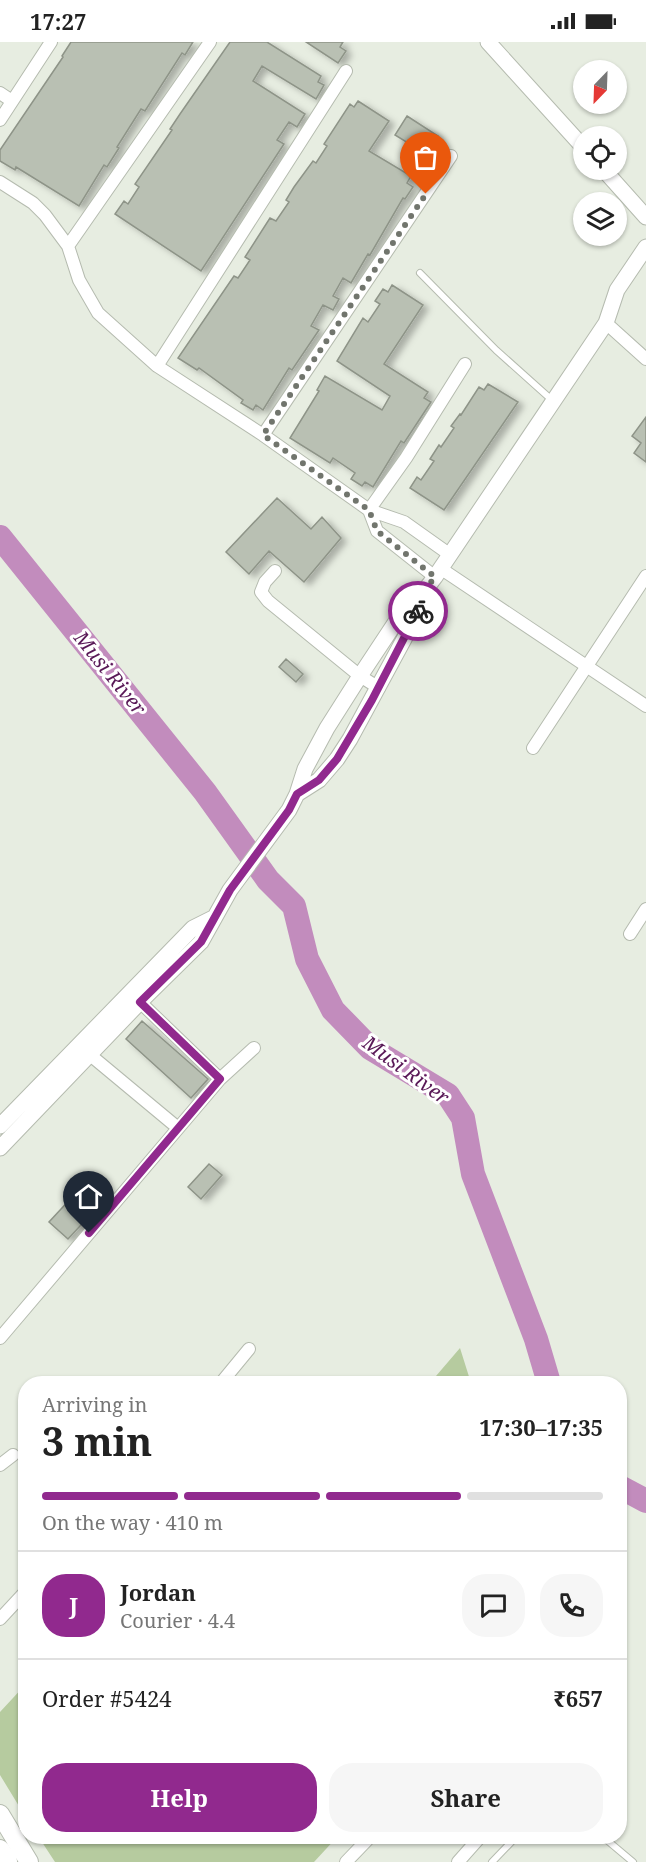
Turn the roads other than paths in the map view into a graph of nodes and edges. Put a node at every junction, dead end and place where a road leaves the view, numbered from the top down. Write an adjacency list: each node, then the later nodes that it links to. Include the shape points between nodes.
1 (51, 42): 6 (street)
2 (210, 42): 13 (street)
3 (488, 42): 8 (street)
4 (346, 71): 19 (street)
5 (0, 93): 6 (street)
6 (12, 101): 7 (street)
7 (0, 120)
8 (573, 136)
9 (451, 156): 21 (street)
10 (612, 180): 12 (street)
11 (0, 182): 13 (street, via 33,203)
12 (646, 217)
13 (68, 246): 19 (street, via 79,280 98,313)
14 (646, 247): 16 (street, via 616,290)
15 (420, 273): 20 (lane)
16 (606, 323): 17 (street); 20 (street)
17 (646, 358)
18 (465, 364): 22 (street)
19 (157, 366): 21 (street)
20 (553, 401): 23 (street)
21 (263, 435): 22 (street)
22 (369, 510): 23 (street, via 404,522); 25 (street, via 377,531)
23 (449, 554): 25 (street)
24 (275, 571): 29 (street, via 261,592 268,601)
25 (437, 572): 27 (street); 28 (street)
26 (646, 576): 28 (street)
27 (425, 590): 29 (street, via 407,605); 30 (street, via 416,617)
28 (586, 666): 31 (street); 32 (street)
29 (360, 676): 30 (street); 33 (street, via 305,769)
30 (379, 688): 33 (street, via 337,759 319,780)
31 (646, 706)
32 (533, 748)
33 (297, 794): 35 (street)
34 (645, 912): 36 (street)
35 (213, 918): 37 (street, via 201,942); 41 (street, via 193,928)
36 (630, 934)
37 (140, 1002): 39 (street); 40 (street)
38 (254, 1048): 40 (street)
39 (89, 1054): 41 (street); 43 (street)
40 (220, 1079): 43 (street)
41 (32, 1104): 42 (street); 44 (street)
42 (0, 1126)
43 (178, 1128): 45 (street)
44 (1, 1146)
45 (0, 1338)
46 (249, 1349): 47 (street)
47 (227, 1376)
48 (13, 1455): 49 (street)
49 (0, 1465)
50 (18, 1600): 51 (street)
51 (0, 1619)
52 (0, 1815): 59 (main road)
53 (363, 1844): 60 (street)
54 (474, 1844): 61 (street)
55 (510, 1844): 62 (lane)
56 (612, 1844): 63 (lane)
57 (0, 1849): 58 (main road)
58 (8, 1862)
59 (29, 1862)
60 (346, 1862)
61 (458, 1862)
62 (492, 1862)
63 (633, 1862)

